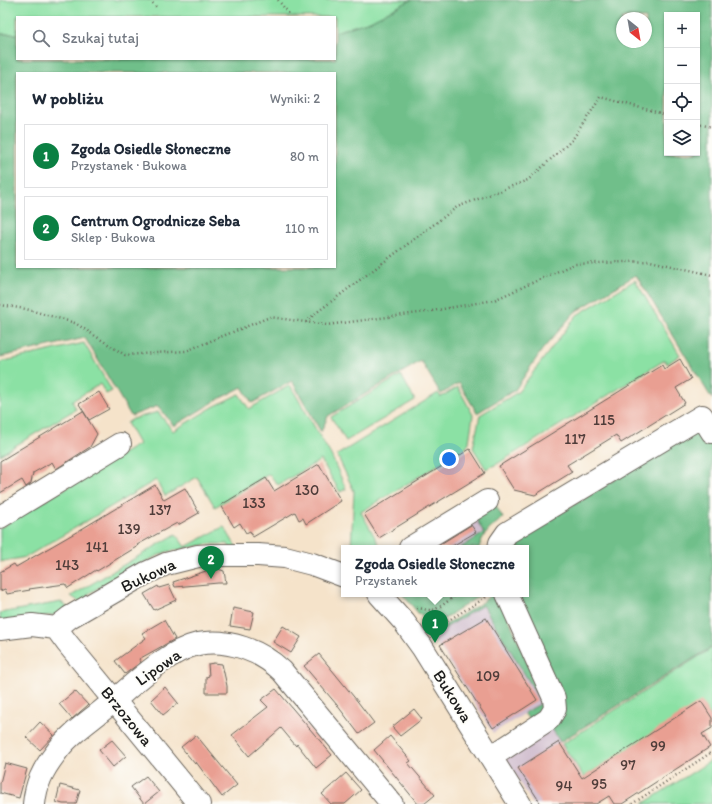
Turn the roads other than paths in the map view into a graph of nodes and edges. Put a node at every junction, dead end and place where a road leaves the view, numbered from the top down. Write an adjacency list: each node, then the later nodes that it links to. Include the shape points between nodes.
1 (707, 424): 6 (street, via 507,533)
2 (120, 444): 4 (street)
3 (487, 501): 5 (street)
4 (0, 517)
5 (415, 545)
6 (500, 545)
7 (341, 575): 10 (street, Bukowa, via 285,557 198,556 166,564 146,573 70,617)
8 (382, 597): 13 (street, Bukowa, via 415,638)
9 (508, 597): 13 (street, via 554,698 555,709 549,719)
10 (56, 628): 11 (street, via 32,625); 12 (street, Brzozowa)
11 (0, 629)
12 (114, 701): 14 (street, Lipowa, via 55,753 38,782); 15 (street, Brzozowa); 16 (street, Lipowa, via 168,657 183,649 198,644 218,643 254,652 282,671)
13 (491, 757): 17 (street, Bukowa)
14 (34, 804)
15 (198, 804)
16 (392, 804)
17 (520, 804)

